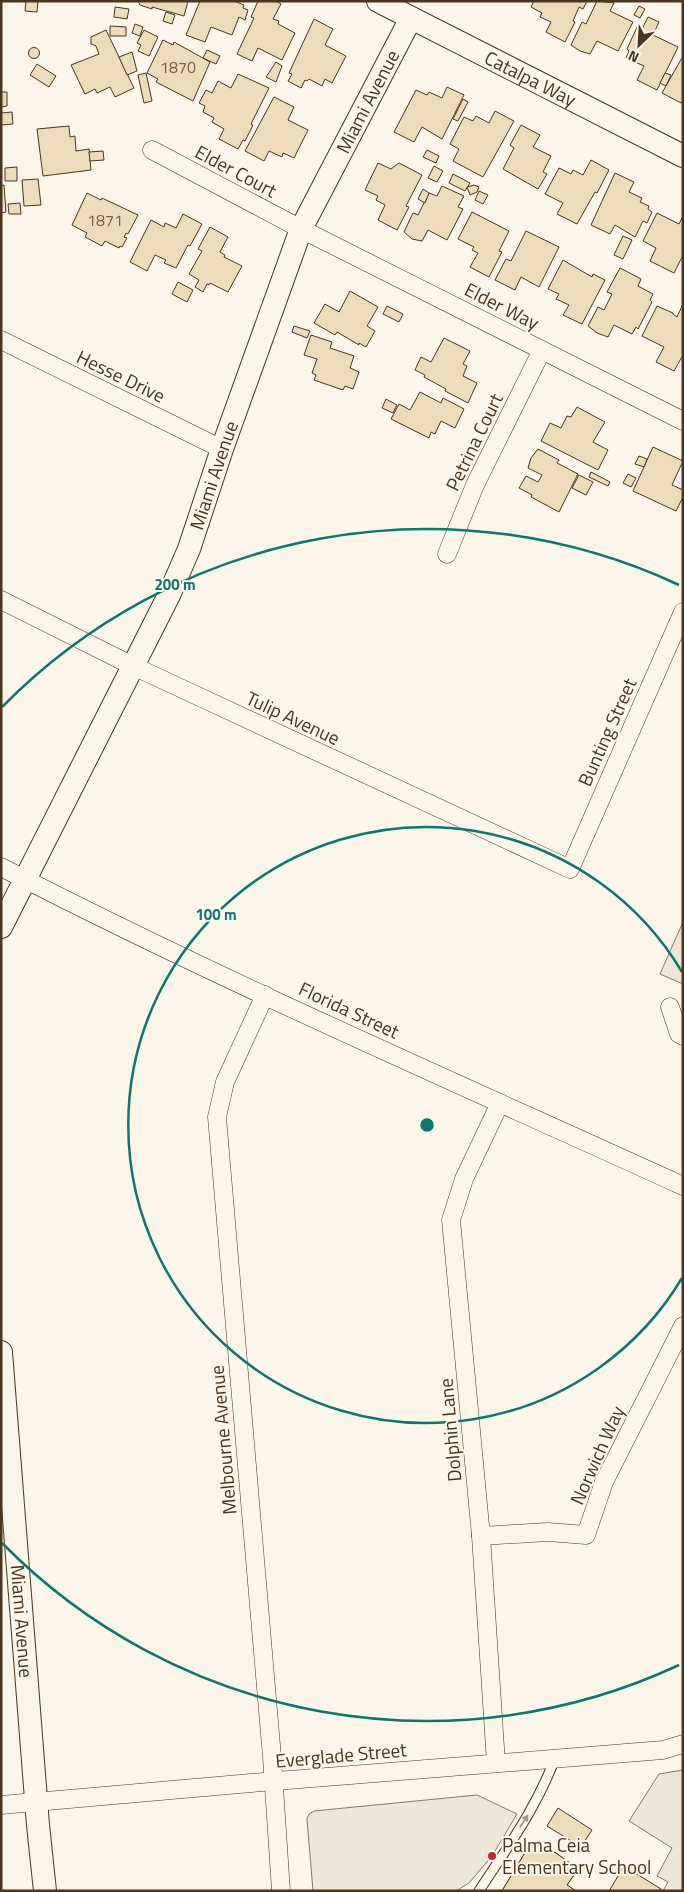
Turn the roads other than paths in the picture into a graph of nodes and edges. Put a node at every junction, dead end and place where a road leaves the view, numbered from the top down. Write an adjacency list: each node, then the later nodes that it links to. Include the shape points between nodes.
1 (378, 1): 2 (street, Catalpa Way)
2 (411, 18): 4 (street, Catalpa Way); 5 (street, Miami Avenue)
3 (152, 150): 5 (street, Elder Court)
4 (683, 156)
5 (301, 229): 7 (street, Elder Way); 9 (street, Miami Avenue)
6 (1, 340): 9 (street, Hesse Drive)
7 (542, 350): 8 (street, Elder Way); 10 (street, Petrina Court, via 475,485)
8 (683, 421)
9 (222, 449): 13 (street, Miami Avenue, via 189,549)
10 (447, 554)
11 (1, 600): 13 (street, Tulip Avenue)
12 (683, 612): 15 (street, Bunting Street)
13 (133, 666): 15 (street, Tulip Avenue); 16 (street, Miami Avenue)
14 (1, 867): 16 (street, Florida Street)
15 (570, 869)
16 (25, 880): 17 (street, Miami Avenue); 18 (street, Florida Street)
17 (1, 927)
18 (265, 995): 21 (street, Florida Street); 29 (street, Melbourne Avenue, via 225,1082 217,1116)
19 (670, 1007): 20 (street, via 679,1034)
20 (683, 1036)
21 (500, 1103): 22 (street, Florida Street); 25 (street, Dolphin Lane, via 464,1179 452,1220)
22 (683, 1186)
23 (683, 1326): 25 (street, Norwich Way, via 604,1482 586,1536 548,1532)
24 (1, 1352): 30 (street, Miami Avenue)
25 (481, 1536): 28 (street, Dolphin Lane)
26 (683, 1744): 27 (street, Everglade Street, via 663,1750)
27 (555, 1758): 28 (street, Everglade Street); 34 (lane, one-way to 27, via 535,1805)
28 (496, 1763): 29 (street, Everglade Street)
29 (274, 1782): 30 (street, Everglade Street); 33 (street, Melbourne Avenue)
30 (36, 1803): 31 (street, Everglade Street); 32 (street, Miami Avenue)
31 (1, 1805)
32 (45, 1891)
33 (281, 1891)
34 (479, 1891)

